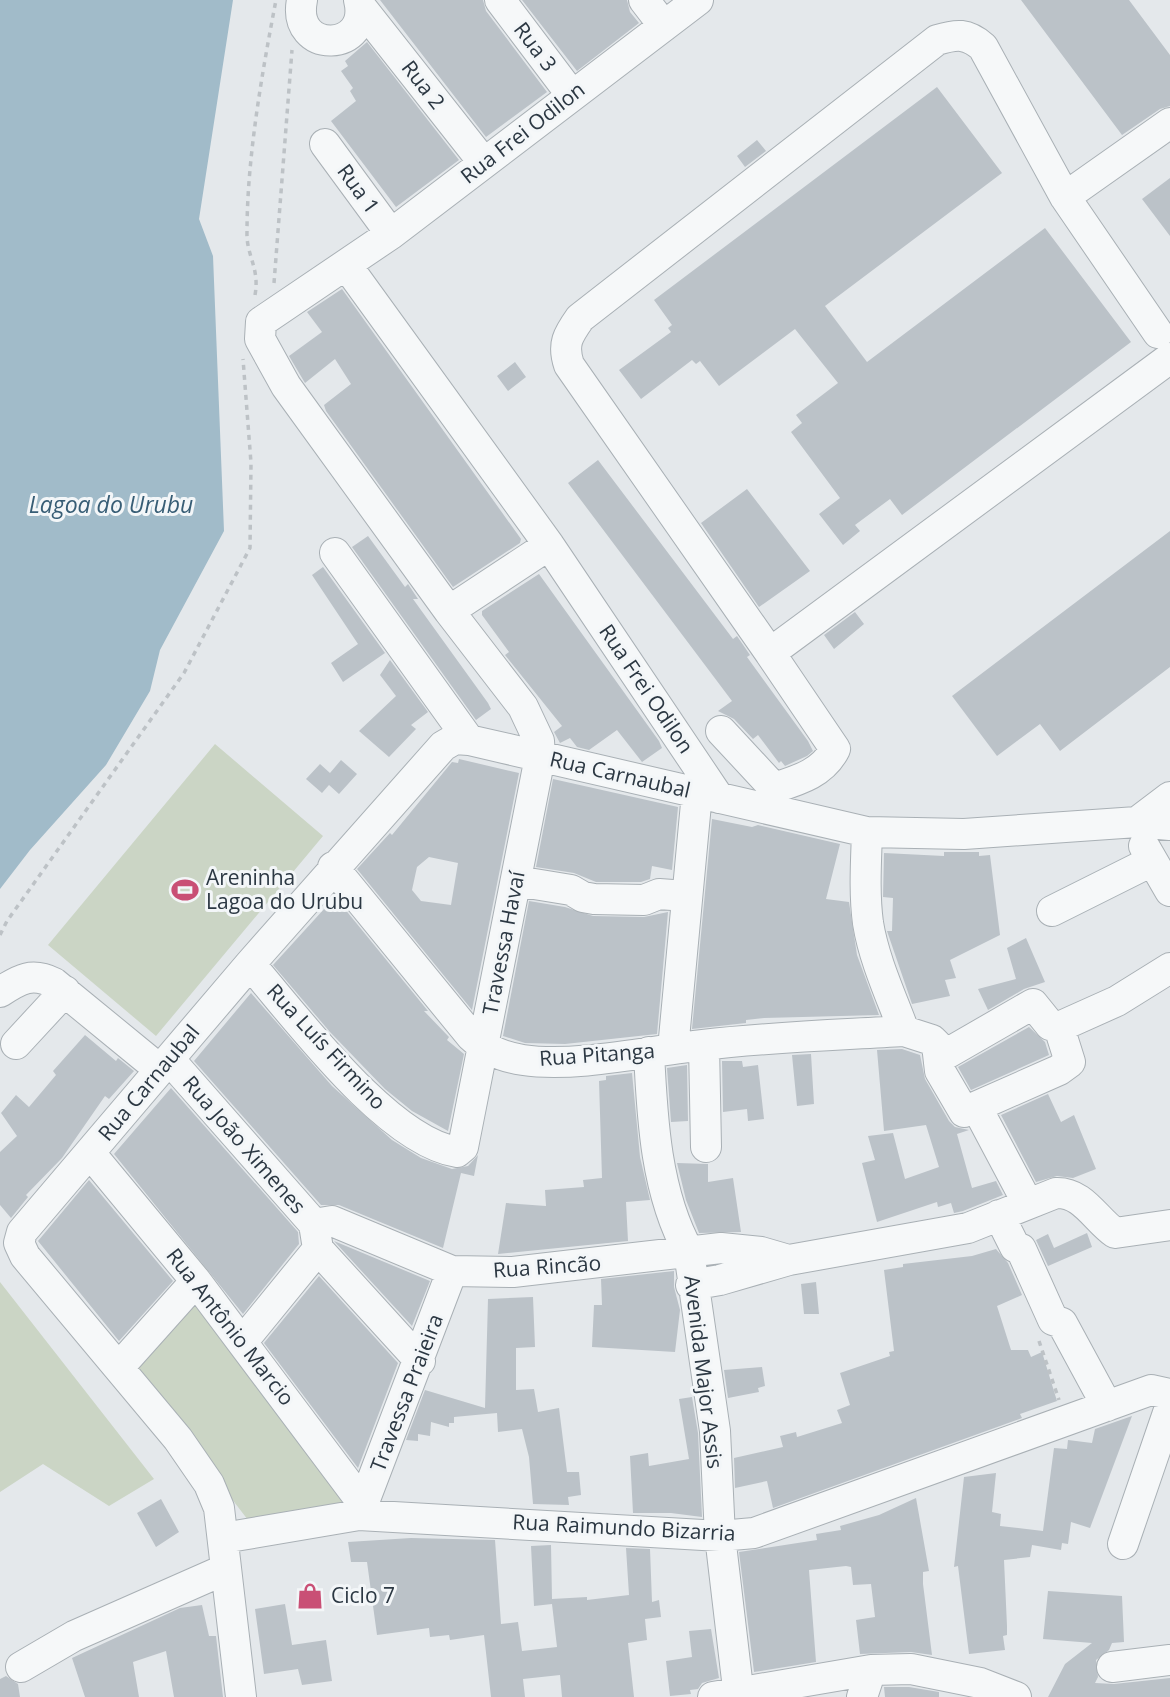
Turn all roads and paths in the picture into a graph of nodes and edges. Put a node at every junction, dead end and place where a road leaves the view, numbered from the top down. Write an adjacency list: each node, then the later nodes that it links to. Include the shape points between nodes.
1 (276, 0): 16 (path, via 260,85 246,234)
2 (302, 0): 6 (street, Rua 2, via 307,30 333,41 350,34 360,19)
3 (499, 0): 9 (street, Rua 3)
4 (644, 0): 7 (street)
5 (698, 0): 7 (street, Rua Frei Odilon)
6 (360, 4): 12 (street, Rua 2)
7 (664, 26): 9 (street, Rua Frei Odilon)
8 (293, 40): 16 (path)
9 (571, 94): 12 (street, Rua Frei Odilon)
10 (1170, 123): 13 (street)
11 (325, 144): 14 (street, Rua 1)
12 (484, 163): 14 (street, Rua Frei Odilon)
13 (1065, 197): 17 (street); 22 (street, via 983,47 970,37 947,37 937,40 591,309 568,334 564,349 569,365)
14 (391, 234): 15 (street, Rua Frei Odilon)
15 (347, 266): 16 (street, Rua Frei Odilon); 19 (street, Rua Frei Odilon)
16 (263, 308): 21 (street, via 260,340 267,358)
17 (1164, 346): 22 (street)
18 (242, 347): 37 (path, via 251,463 250,548 184,673)
19 (549, 545): 21 (street); 26 (street, Rua Frei Odilon)
20 (335, 553): 24 (street)
21 (449, 611): 25 (street, via 523,707 539,741)
22 (770, 653): 23 (street, via 835,749 828,763 774,788)
23 (721, 731)
24 (469, 740): 25 (street, Rua Carnaubal); 32 (street, Rua Carnaubal, via 455,739 443,746)
25 (540, 757): 26 (street, Rua Carnaubal); 33 (street, Travessa Havaí)
26 (708, 795): 30 (street, Rua Carnaubal); 35 (street, Avenida Major Assis)
27 (1170, 797): 28 (street)
28 (1136, 822): 29 (street, Rua Carnaubal); 30 (street, Rua Carnaubal, via 964,834); 31 (street)
29 (1170, 825)
30 (867, 832): 43 (street, via 868,925)
31 (1152, 861): 34 (street); 36 (street)
32 (333, 867): 38 (street, Rua Carnaubal); 46 (street)
33 (516, 881): 35 (street, via 571,890 583,897 644,901 659,894); 46 (street, Travessa Havaí)
34 (1170, 891)
35 (686, 896): 47 (street, Avenida Major Assis)
36 (1052, 911)
37 (0, 935)
38 (250, 964): 49 (street, Rua Carnaubal); 51 (street, Rua Luís Firmino, via 350,1078 393,1119 416,1136 457,1152)
39 (1170, 968): 42 (street, via 1117,1001)
40 (65, 991): 41 (street, Rua João Ximenes, via 40,976 27,976); 44 (street); 49 (street, Rua João Ximenes)
41 (0, 992)
42 (1059, 1027): 48 (street, via 1050,1025 1033,1004); 50 (street, via 1070,1062)
43 (904, 1031): 45 (street, Rua Pitanga); 48 (street, via 932,1040)
44 (16, 1044)
45 (704, 1045): 47 (street, Rua Pitanga); 52 (street)
46 (484, 1048): 47 (street, Rua Pitanga, via 524,1060 560,1061); 51 (street, Travessa Havaí)
47 (661, 1051): 58 (street, Avenida Major Assis, via 663,1180 676,1230)
48 (941, 1057): 50 (street, via 940,1070 964,1112)
49 (164, 1064): 53 (street, Rua Carnaubal); 57 (street, Rua João Ximenes)
50 (977, 1108): 54 (street)
51 (468, 1130)
52 (706, 1147)
53 (90, 1153): 61 (street, Rua Antônio Marcio); 66 (street, Rua Carnaubal, via 22,1232 19,1243 25,1256)
54 (1028, 1204): 55 (street, Rua Rincão); 56 (street, Rua Rincão, via 1068,1192 1115,1234)
55 (999, 1215): 59 (street, Rua Rincão, via 968,1228); 68 (street, via 1026,1259 1053,1320 1062,1323)
56 (1170, 1225)
57 (316, 1237): 60 (street, Rua Rincão, via 332,1221); 64 (street); 65 (street, Rua João Ximenes)
58 (689, 1252): 59 (street, Rua Rincão, via 740,1249); 60 (street, Rua Rincão, via 513,1272); 62 (street, Avenida Major Assis)
59 (789, 1259): 62 (street, Rua Rincão)
60 (453, 1271): 65 (street, Travessa Praieira)
61 (196, 1281): 64 (street, Rua Antônio Marcio); 66 (street)
62 (691, 1285): 72 (street, Avenida Major Assis, via 715,1431)
63 (1038, 1339): 70 (path)
64 (243, 1341): 71 (street, Rua Antônio Marcio)
65 (420, 1361): 71 (street, Travessa Praieira)
66 (120, 1366): 73 (street, Rua Carnaubal, via 209,1484 219,1508)
67 (1170, 1394): 68 (street, Rua Raimundo Bizarria, via 1151,1390)
68 (1107, 1406): 70 (street, Rua Raimundo Bizarria)
69 (1170, 1407): 74 (street)
70 (1065, 1422): 72 (street, Rua Raimundo Bizarria, via 790,1522 754,1533)
71 (361, 1510): 72 (street, Rua Raimundo Bizarria); 73 (street, Rua Raimundo Bizarria)
72 (720, 1536): 80 (street, Avenida Major Assis)
73 (223, 1538): 75 (street, Rua Carnaubal)
74 (1123, 1545)
75 (226, 1569): 77 (street, via 74,1636); 81 (street, Rua Carnaubal)
76 (1170, 1660): 78 (street)
77 (21, 1667)
78 (1112, 1667)
79 (866, 1684): 80 (street); 82 (street, via 911,1669 980,1683)
80 (730, 1695)
81 (241, 1697)
82 (1016, 1697)

